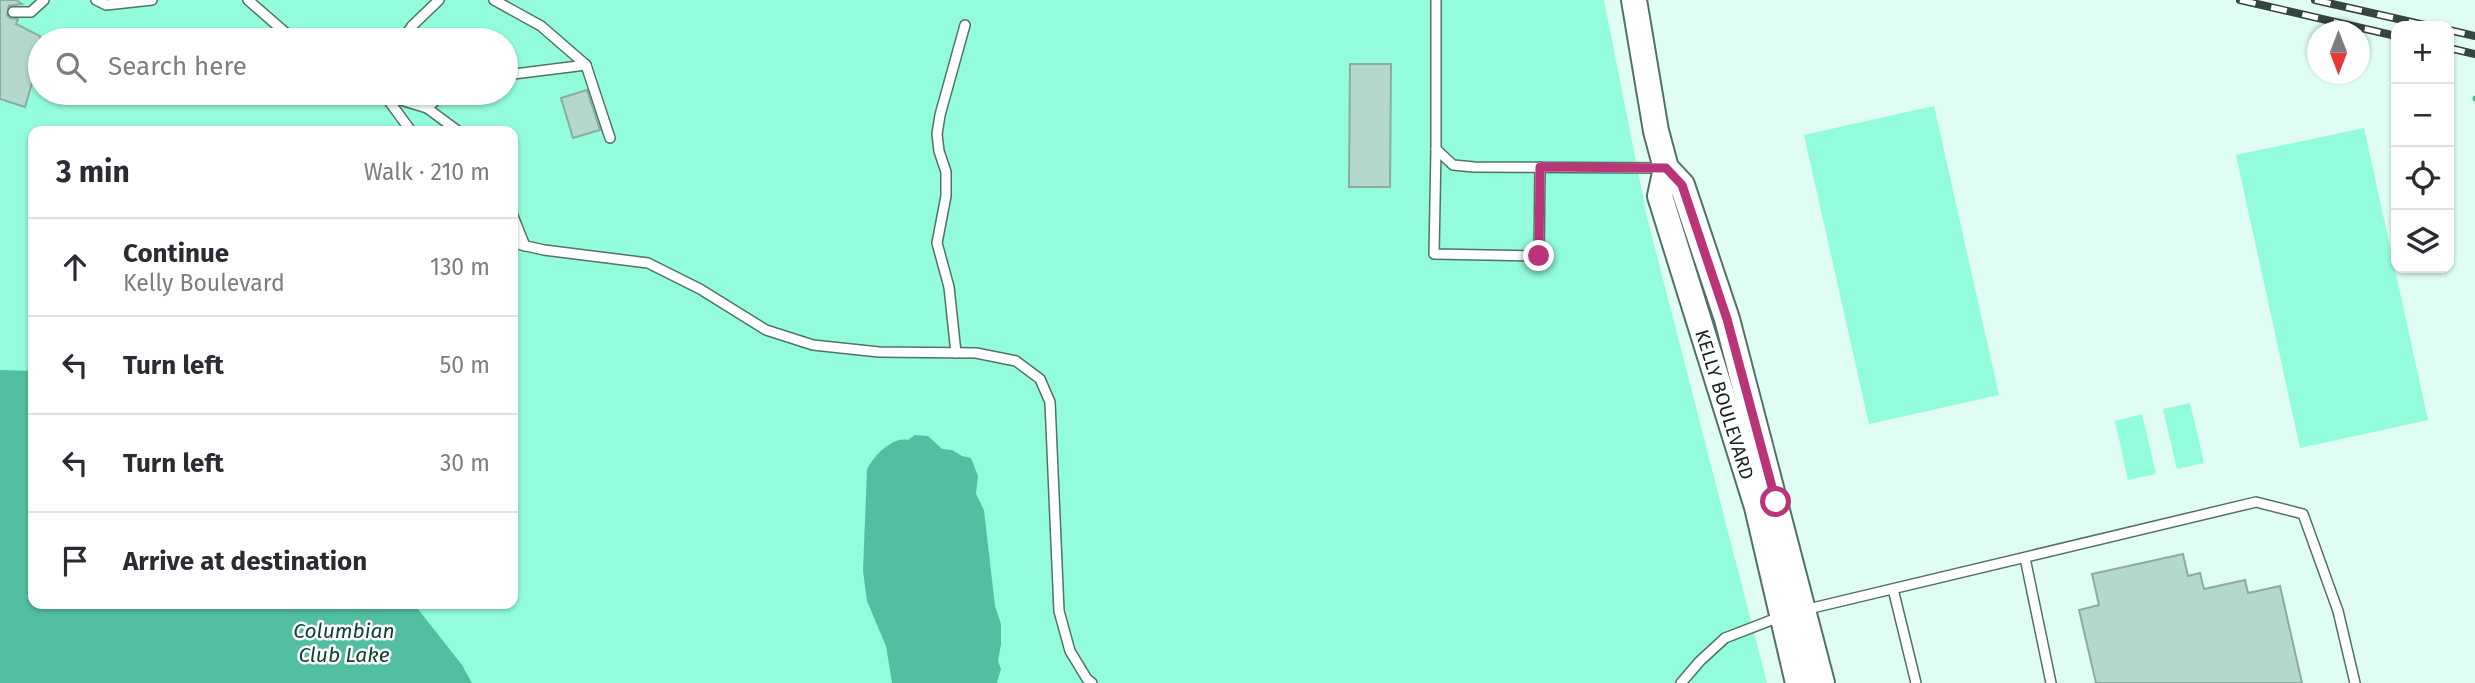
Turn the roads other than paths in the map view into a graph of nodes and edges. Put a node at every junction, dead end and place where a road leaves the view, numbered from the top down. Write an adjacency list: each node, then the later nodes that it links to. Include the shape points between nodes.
1 (44, 0): 9 (lane, via 31,12)
2 (96, 0): 3 (lane, via 106,5)
3 (152, 0)
4 (248, 0): 11 (lane)
5 (439, 0): 12 (lane)
6 (494, 0): 13 (lane, via 541,26)
7 (1436, 0): 22 (lane)
8 (1634, 0): 24 (street, KELLY BOULEVARD)
9 (13, 12)
10 (965, 25): 28 (lane, via 937,134 946,196 937,243 949,287)
11 (280, 28)
12 (411, 28)
13 (586, 65): 14 (lane); 21 (lane)
14 (518, 74)
15 (390, 105): 19 (lane)
16 (417, 105): 18 (lane)
17 (430, 105): 18 (lane)
18 (427, 108): 20 (lane)
19 (407, 126)
20 (450, 126)
21 (610, 138)
22 (1436, 149): 23 (lane, via 1453,165); 23 (lane, via 1434,254 1539,256)
23 (1540, 167): 24 (lane)
24 (1666, 168): 31 (street, KELLY BOULEVARD, via 1682,185 1727,319)
25 (518, 230): 27 (lane)
26 (518, 244): 27 (lane)
27 (524, 246): 28 (lane, via 648,263 766,330 813,345)
28 (956, 353): 32 (lane, via 1016,361 1040,379 1049,402 1059,611 1070,651)
29 (2025, 558): 30 (lane); 37 (lane); 38 (lane, via 2256,502 2304,514 2338,611)
30 (1893, 589): 31 (lane); 36 (lane)
31 (1793, 613): 33 (lane, via 1725,638); 34 (street, KELLY BOULEVARD); 35 (street, KELLY BOULEVARD)
32 (1092, 683)
33 (1681, 683)
34 (1798, 683)
35 (1822, 683)
36 (1916, 683)
37 (2051, 683)
38 (2355, 683)

